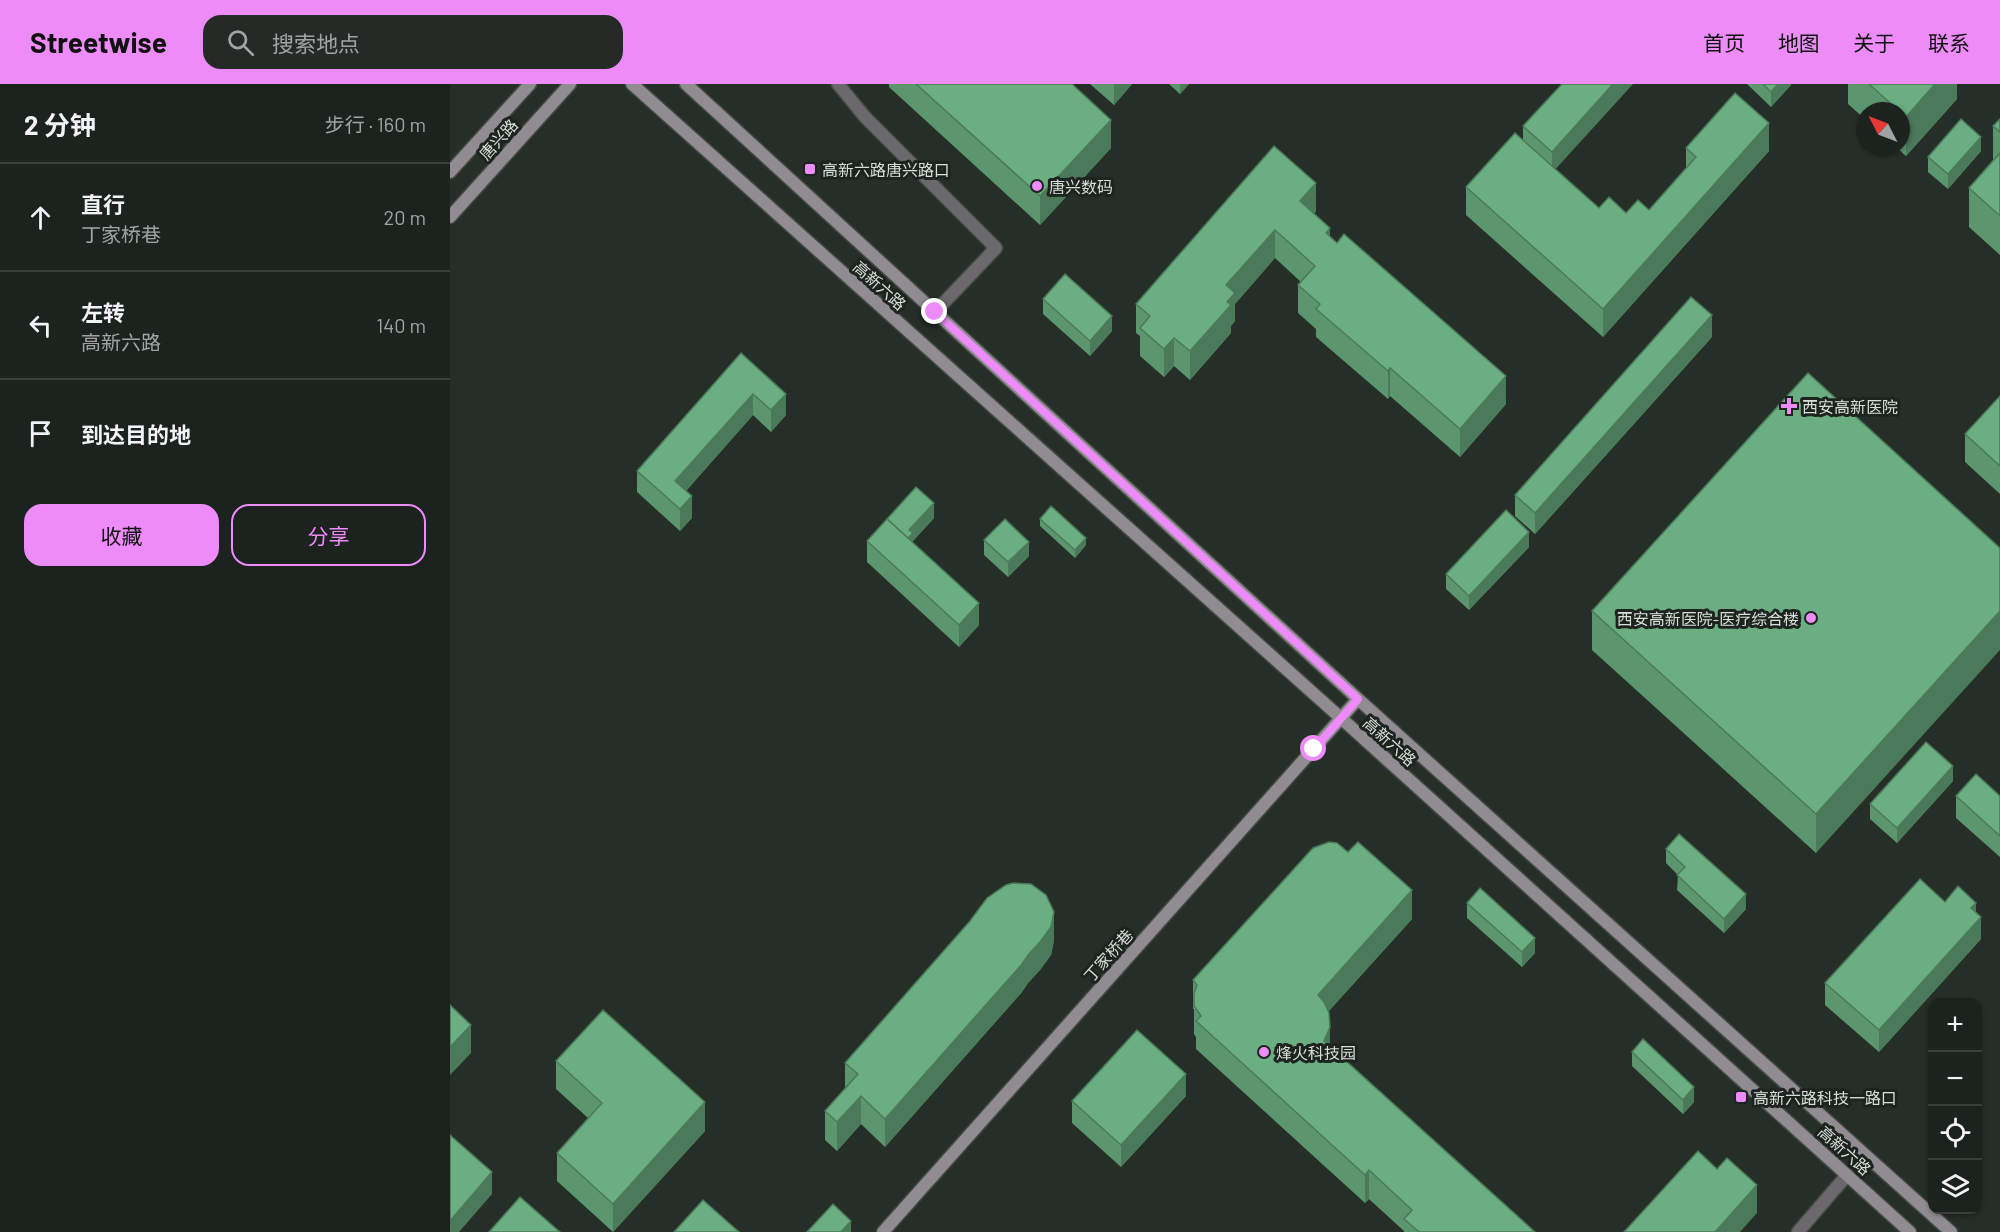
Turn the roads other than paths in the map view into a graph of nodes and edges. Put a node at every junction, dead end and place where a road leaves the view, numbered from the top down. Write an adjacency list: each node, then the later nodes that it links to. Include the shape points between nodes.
1 (530, 84): 6 (street, 唐兴路)
2 (570, 84): 7 (street, 唐兴路)
3 (632, 84): 10 (street, 高新六路)
4 (686, 84): 8 (street, 高新六路)
5 (838, 84): 8 (street, via 865,117 996,248)
6 (450, 172)
7 (450, 217)
8 (935, 312): 9 (street, 高新六路)
9 (1358, 699): 10 (street, 丁家桥巷); 15 (street, 高新六路)
10 (1342, 719): 11 (street, 高新六路); 12 (street, 丁家桥巷)
11 (1847, 1175): 13 (street); 14 (street, 高新六路)
12 (883, 1232)
13 (1798, 1232)
14 (1910, 1232)
15 (1951, 1232)

